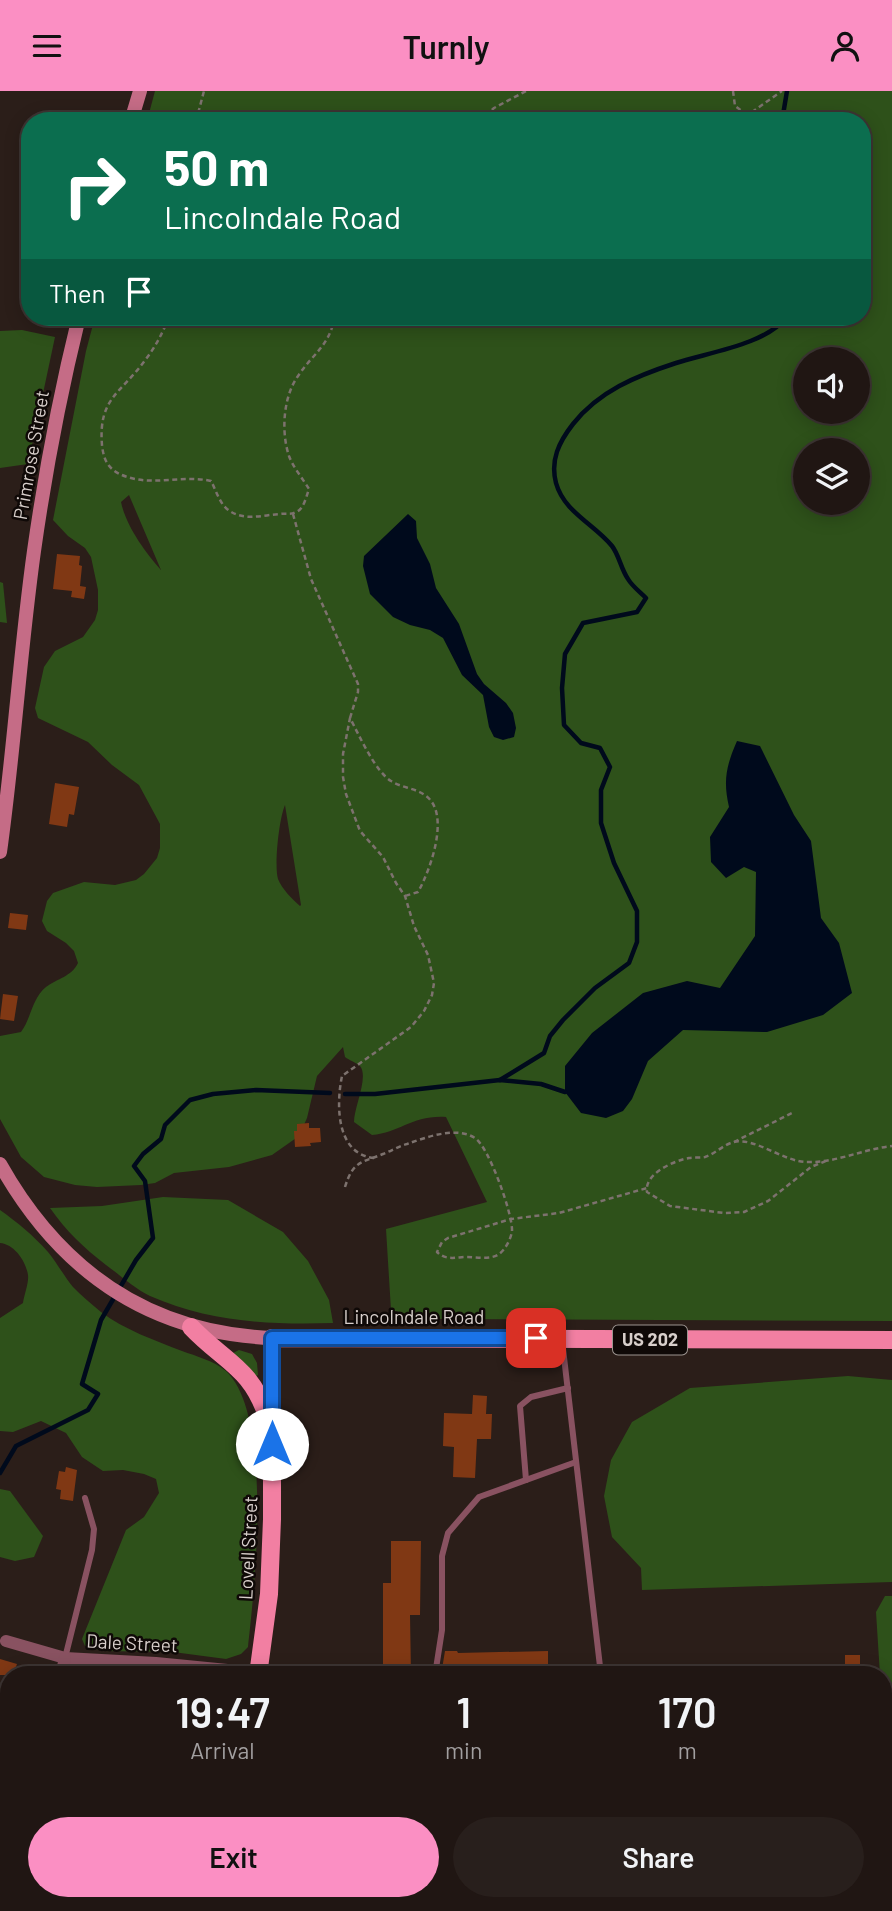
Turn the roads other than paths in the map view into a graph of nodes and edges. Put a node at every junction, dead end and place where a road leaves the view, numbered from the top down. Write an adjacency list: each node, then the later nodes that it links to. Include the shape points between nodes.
1 (140, 91): 2 (main road)
2 (134, 112)
3 (77, 326): 4 (main road, Primrose Street, via 34,552)
4 (0, 852)
5 (2, 1172): 6 (main road, via 40,1224 90,1274 118,1295)
6 (191, 1327): 7 (main road); 11 (main road, via 249,1380 267,1417)
7 (272, 1338): 8 (main road, Lincolndale Road / US 202); 11 (main road, Lovell Street)
8 (562, 1338): 9 (main road, Lincolndale Road / US 202); 10 (lane)
9 (892, 1340)
10 (568, 1388): 12 (lane); 13 (lane, via 531,1397 520,1406)
11 (272, 1444): 19 (main road, Lovell Street, via 269,1594)
12 (576, 1462): 13 (lane); 21 (lane)
13 (526, 1480): 20 (lane, via 479,1497 448,1533 442,1556 442,1630)
14 (85, 1498): 16 (lane, via 94,1529 92,1550)
15 (6, 1641): 16 (street, Dale Street)
16 (65, 1658): 17 (street); 18 (street, Dale Street)
17 (63, 1666)
18 (184, 1666)
19 (259, 1666)
20 (436, 1666)
21 (600, 1666)

